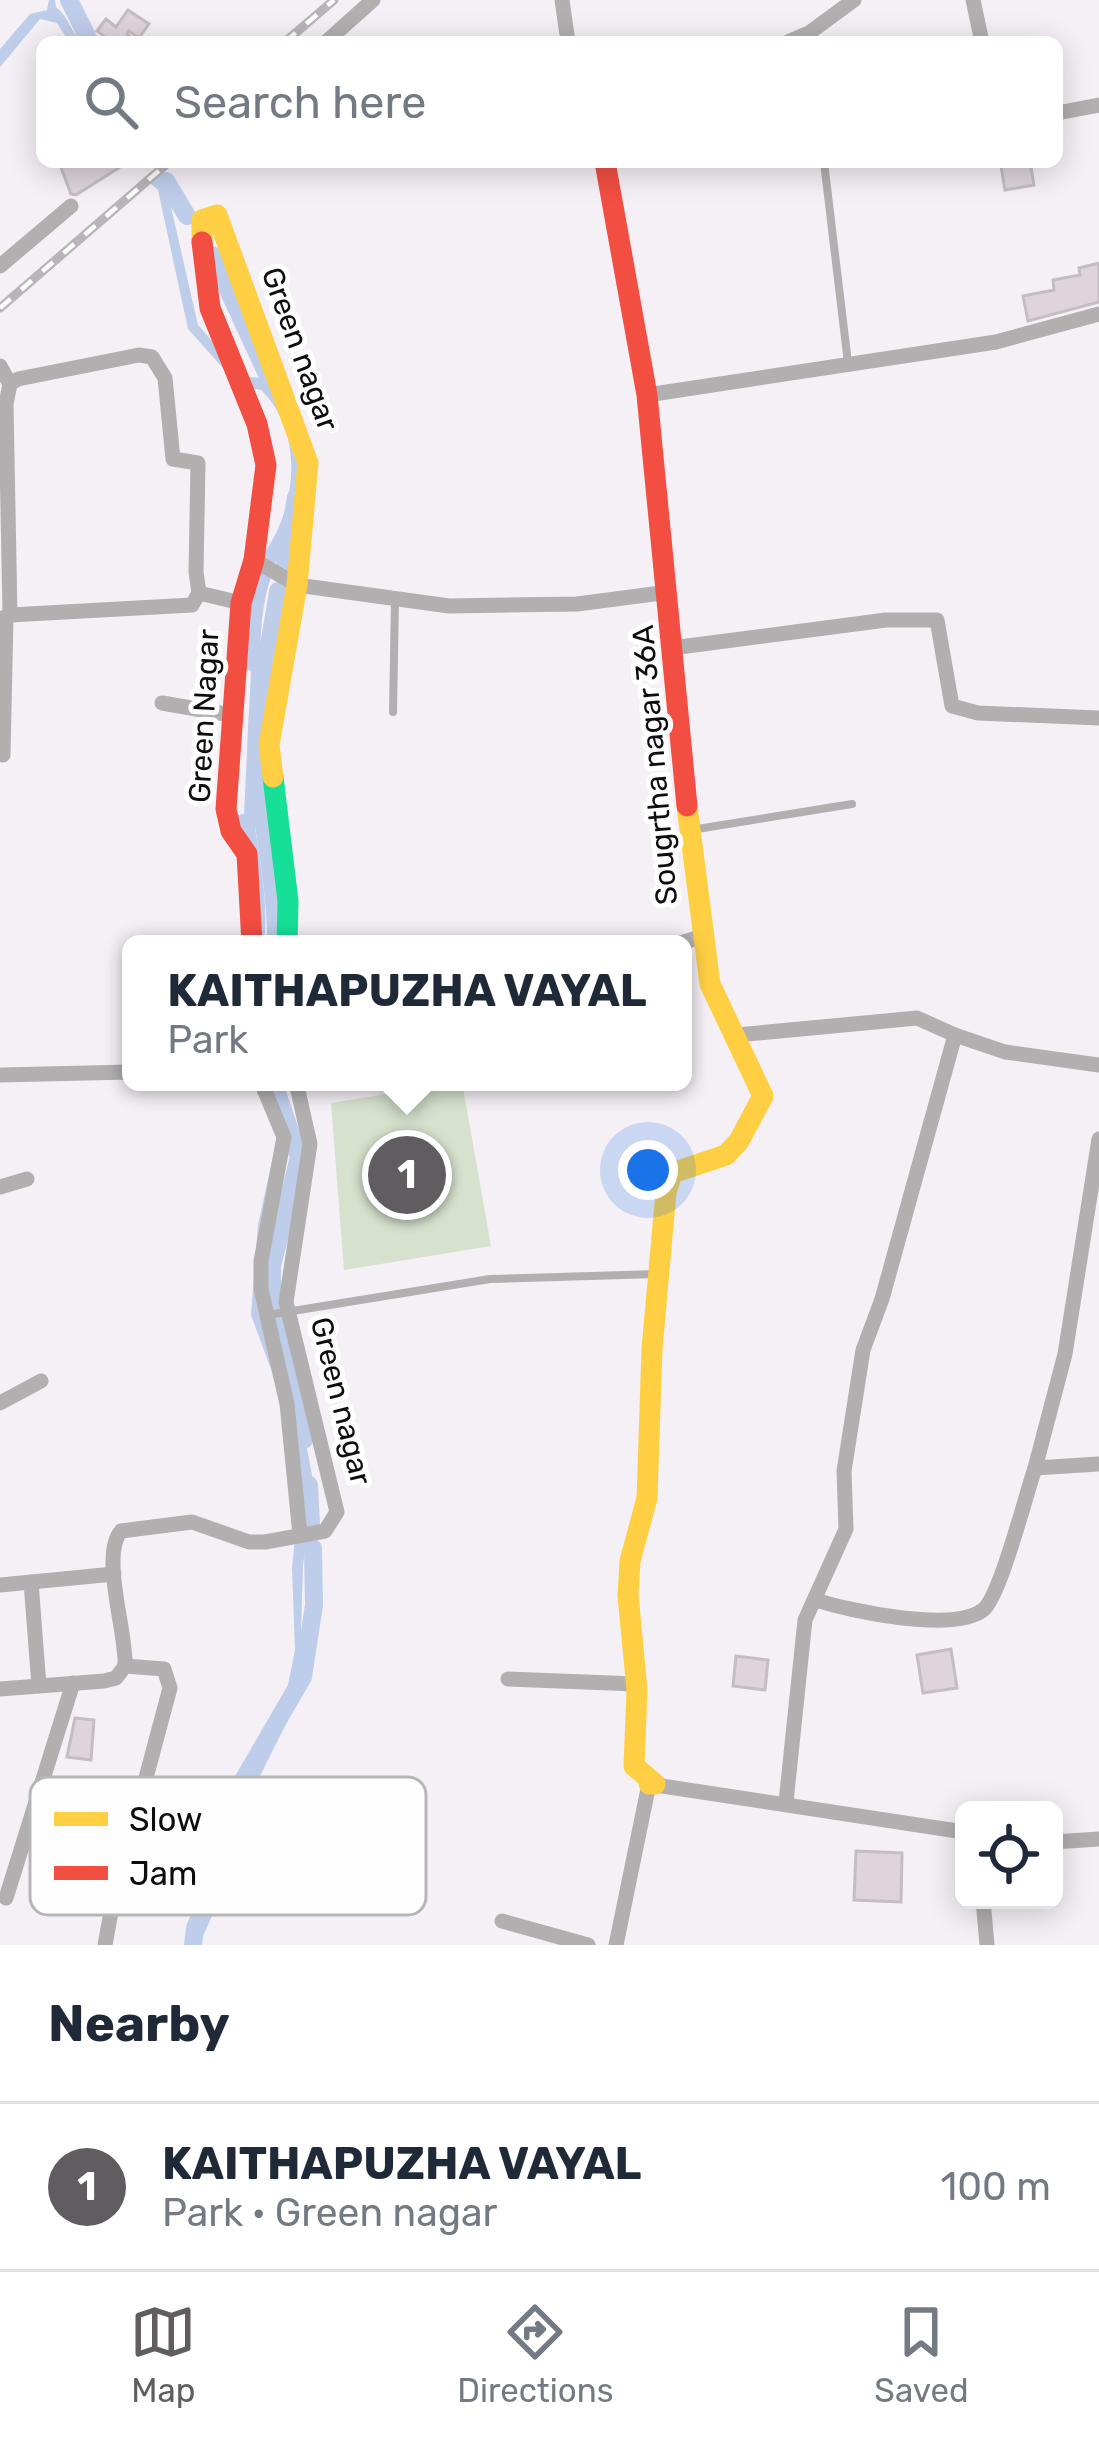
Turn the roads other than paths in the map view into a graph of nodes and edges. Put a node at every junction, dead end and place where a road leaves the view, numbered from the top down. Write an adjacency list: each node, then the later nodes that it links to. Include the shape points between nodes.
1 (373, 0): 5 (street)
2 (562, 0): 6 (street)
3 (854, 0): 7 (street)
4 (973, 0): 8 (street)
5 (333, 36)
6 (567, 36)
7 (812, 36)
8 (981, 36)
9 (1099, 105): 10 (street)
10 (1063, 112)
11 (605, 168): 19 (street, Sougrtha nagar 36A)
12 (825, 168): 16 (lane)
13 (71, 206): 14 (street)
14 (0, 266)
15 (1099, 314): 16 (street, via 996,342)
16 (848, 364): 19 (street)
17 (0, 366): 18 (street)
18 (10, 384): 23 (street, via 152,357 165,378 173,459 198,463); 26 (street)
19 (647, 395): 22 (street, Sougrtha nagar 36A)
20 (254, 560): 21 (street); 21 (street, Green nagar, via 266,464 210,308 200,229 208,216 222,220 308,463); 25 (street, Green Nagar)
21 (297, 585): 24 (street); 36 (street, Green nagar, via 268,745)
22 (669, 592): 24 (street, via 577,604); 27 (street, Sougrtha nagar 36A)
23 (199, 593): 25 (street); 26 (street, via 192,605)
24 (395, 599): 29 (lane)
25 (241, 603): 30 (street, Green Nagar)
26 (5, 617): 32 (street)
27 (672, 648): 31 (street, via 937,620 952,706); 34 (street, Sougrtha nagar 36A)
28 (162, 703): 30 (street)
29 (393, 712)
30 (231, 715): 35 (street, Green Nagar, via 226,808 247,854)
31 (1099, 718)
32 (3, 755)
33 (852, 804): 34 (lane)
34 (689, 830): 37 (street, Sougrtha nagar 36A)
35 (252, 935)
36 (287, 935)
37 (703, 936): 38 (street); 39 (street, Sougrtha nagar 36A, via 714,998)
38 (692, 940)
39 (737, 1035): 40 (street, via 917,1018); 49 (street, Sougrtha nagar 36A, via 763,1096 731,1151 673,1173)
40 (955, 1035): 41 (street, via 1005,1052); 59 (street, via 863,1350 844,1472 847,1529)
41 (1099, 1064)
42 (122, 1072): 43 (street)
43 (0, 1075)
44 (265, 1091): 55 (street, Green Nagar, via 284,1137 261,1288 287,1404)
45 (298, 1091): 50 (street, Green nagar, via 310,1144)
46 (1099, 1139): 54 (street, via 1065,1354)
47 (27, 1179): 48 (street)
48 (0, 1186)
49 (659, 1274): 50 (lane, via 490,1279); 63 (street, Sougrtha nagar 36A, via 647,1498 628,1595)
50 (281, 1313): 55 (street, Green nagar, via 337,1512 325,1531)
51 (41, 1381): 52 (street)
52 (0, 1402)
53 (1099, 1464): 54 (street)
54 (1034, 1468): 59 (street, via 983,1610 932,1619 857,1613)
55 (301, 1535): 56 (street, via 249,1542 192,1522 132,1528 115,1539)
56 (114, 1574): 57 (street); 60 (street)
57 (32, 1582): 58 (street); 64 (street)
58 (0, 1585)
59 (816, 1600): 69 (street, via 805,1620)
60 (125, 1666): 62 (street, via 116,1678); 67 (street, via 164,1669 170,1688)
61 (508, 1679): 63 (street)
62 (73, 1684): 64 (street); 66 (street)
63 (636, 1684): 68 (street, Sougrtha nagar 36A, via 634,1766)
64 (40, 1686): 65 (street)
65 (0, 1689)
66 (44, 1777)
67 (146, 1777)
68 (649, 1784): 69 (street); 80 (street)
69 (786, 1802): 71 (street)
70 (30, 1823): 74 (street)
71 (955, 1830)
72 (1099, 1841): 73 (street)
73 (1063, 1842)
74 (7, 1898)
75 (983, 1909): 81 (street)
76 (110, 1915): 78 (street)
77 (502, 1921): 79 (street)
78 (105, 1945)
79 (588, 1945)
80 (616, 1945)
81 (987, 1945)

